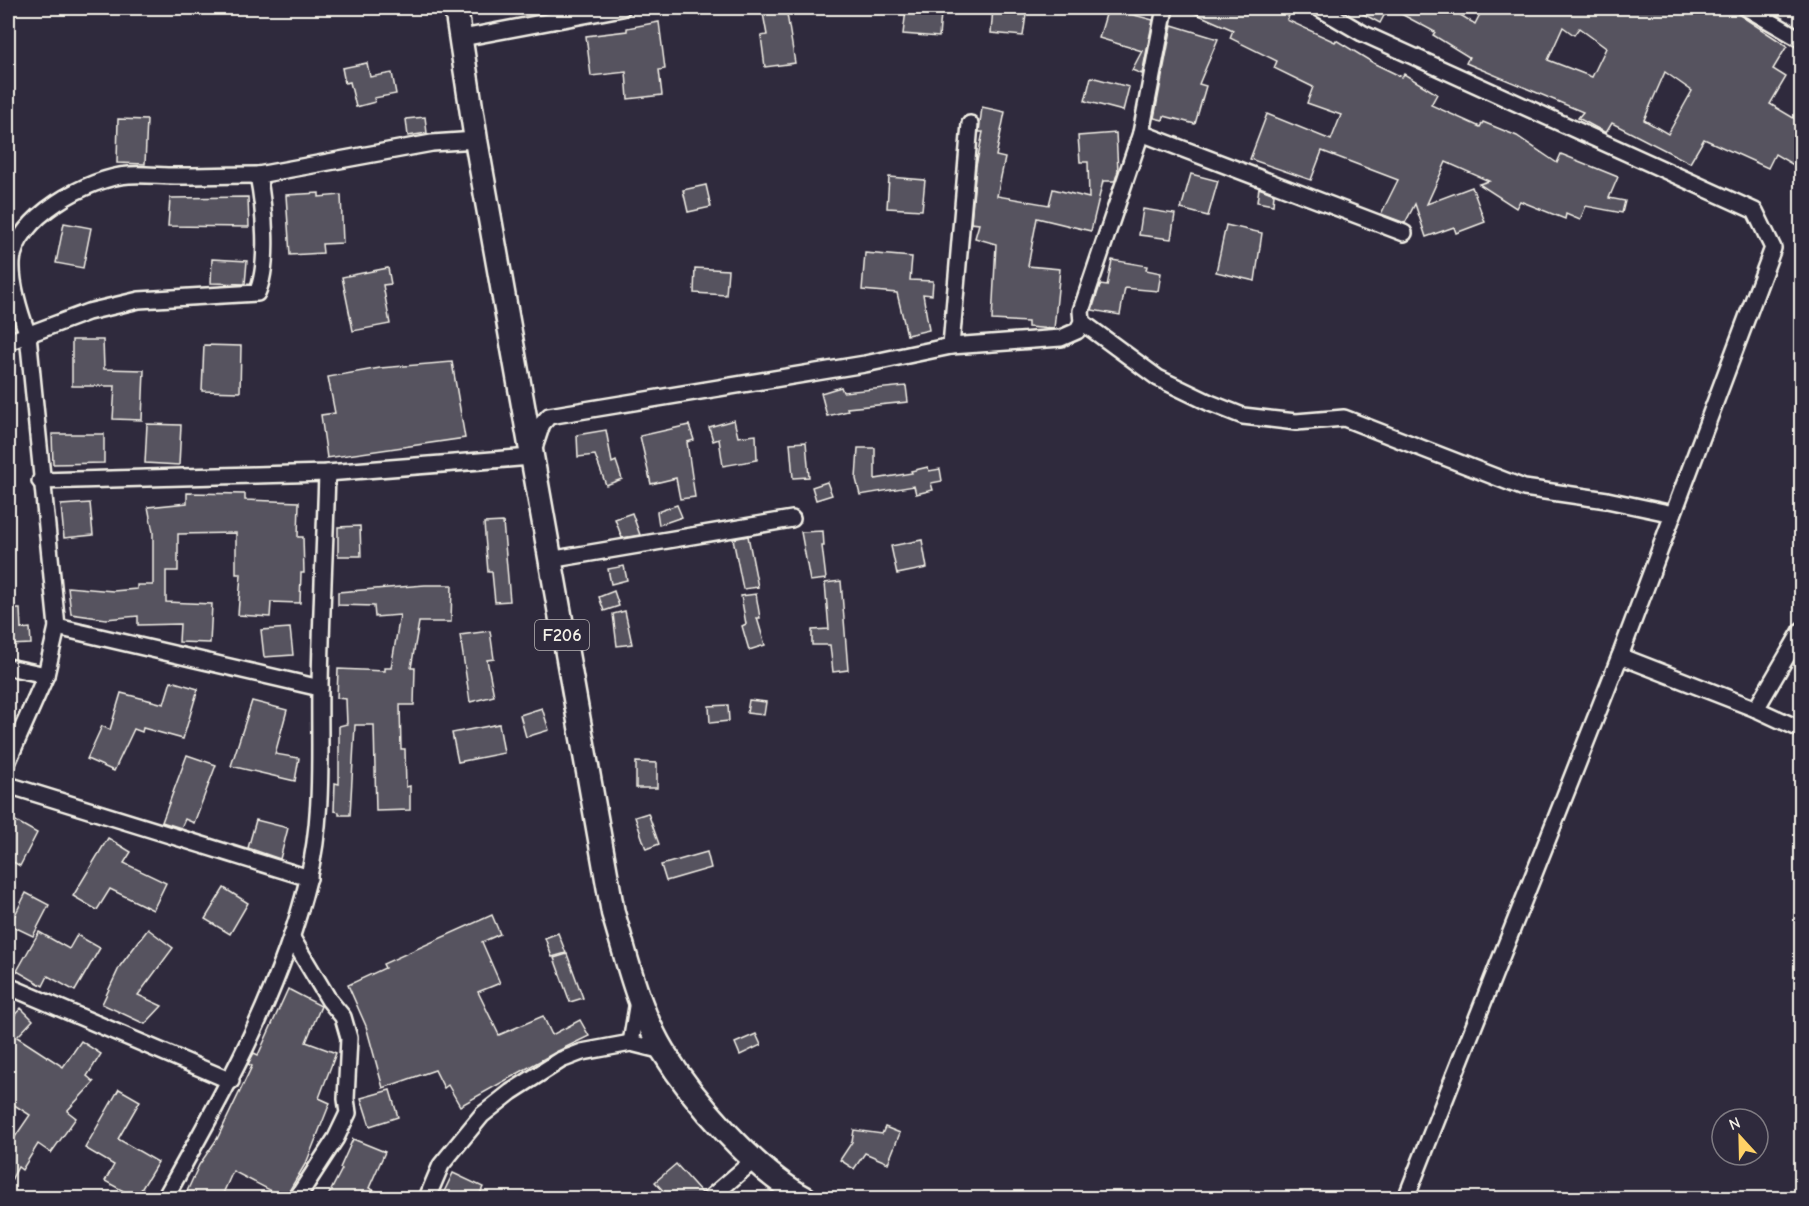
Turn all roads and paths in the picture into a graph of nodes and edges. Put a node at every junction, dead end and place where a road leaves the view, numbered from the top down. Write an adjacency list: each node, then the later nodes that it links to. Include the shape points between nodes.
1 (456, 8): 6 (main road, F206)
2 (622, 8): 6 (street)
3 (1165, 8): 9 (street)
4 (1319, 8): 20 (street, via 1362,33 1755,211 1773,249)
5 (1747, 8): 7 (street)
6 (462, 38): 10 (main road, F206)
7 (1802, 40)
8 (970, 124): 16 (street)
9 (1141, 133): 12 (street); 13 (street, via 1081,311)
10 (476, 140): 11 (street, via 432,143); 17 (main road, F206)
11 (258, 175): 14 (street, via 263,267 257,293 139,300 88,312); 14 (street, via 128,175 79,189 40,215 21,238 12,261)
12 (1404, 233)
13 (1083, 322): 16 (street, via 1077,331 1062,338); 20 (street, via 1158,378 1243,416 1296,422 1344,418 1524,488)
14 (28, 335): 15 (street); 19 (street)
15 (8, 342)
16 (951, 346): 17 (street, via 549,416 542,424)
17 (531, 457): 18 (street); 22 (main road, F206)
18 (327, 473): 19 (street); 28 (street)
19 (40, 481): 23 (street)
20 (1673, 514): 25 (street)
21 (792, 519): 22 (street)
22 (549, 560): 36 (main road, F206, via 602,860 613,913)
23 (57, 627): 27 (street); 28 (street)
24 (1802, 630): 29 (street)
25 (1620, 656): 29 (street); 46 (street)
26 (8, 667): 27 (street)
27 (46, 675): 31 (street)
28 (320, 688): 33 (street, via 322,788)
29 (1756, 708): 30 (street)
30 (1802, 730)
31 (8, 760)
32 (8, 785): 33 (street)
33 (309, 878): 34 (street)
34 (292, 938): 39 (street); 42 (street, via 343,1017 349,1038 348,1113)
35 (8, 986): 39 (street)
36 (639, 997): 37 (street); 38 (main road, F206)
37 (631, 1043): 38 (street); 43 (street, via 561,1060 511,1092 482,1115 454,1147 441,1165)
38 (663, 1051): 40 (main road, F206, via 714,1119)
39 (231, 1081): 41 (street)
40 (753, 1161): 44 (street); 45 (main road, F206)
41 (165, 1198)
42 (297, 1198)
43 (427, 1198)
44 (710, 1198)
45 (805, 1198)
46 (1407, 1198)

